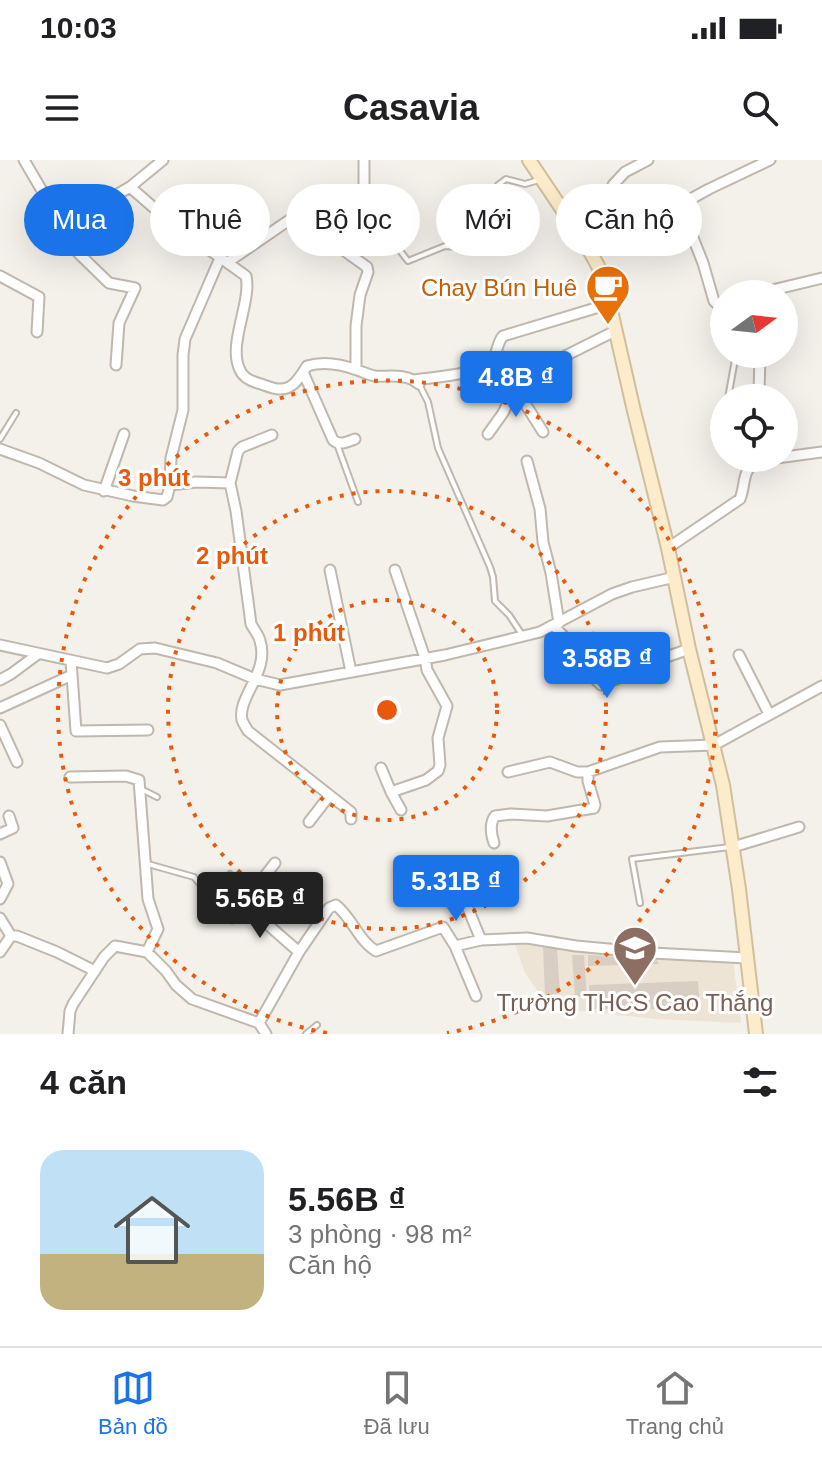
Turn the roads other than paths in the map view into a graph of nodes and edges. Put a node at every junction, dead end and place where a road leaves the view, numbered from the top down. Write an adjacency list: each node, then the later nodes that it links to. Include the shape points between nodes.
1 (24, 160): 8 (street)
2 (163, 160): 9 (street)
3 (364, 160): 10 (street)
4 (529, 160): 7 (street)
5 (648, 160): 11 (street)
6 (770, 160): 13 (street)
7 (541, 179): 14 (street); 18 (lane, via 525,184 506,179 498,185 478,235 458,247 445,246 408,261)
8 (38, 184)
9 (134, 184)
10 (364, 184)
11 (614, 184)
12 (134, 190): 21 (street)
13 (702, 193)
14 (556, 201)
15 (286, 221): 21 (street)
16 (81, 256): 30 (street, via 109,283 135,288 119,323)
17 (352, 256): 31 (street, via 368,272 356,326)
18 (404, 256)
19 (592, 256): 26 (street)
20 (700, 256): 25 (street)
21 (224, 260): 32 (street, via 247,280 237,341 239,370 256,383 282,389); 47 (street, via 185,339 183,410)
22 (0, 276): 28 (street, via 39,297)
23 (822, 278): 24 (street)
24 (798, 284)
25 (710, 287)
26 (609, 304): 27 (street); 29 (street, via 503,336)
27 (615, 331): 34 (street, via 537,370); 50 (street)
28 (37, 332)
29 (493, 358): 33 (street, via 469,371); 34 (street)
30 (116, 365)
31 (356, 369): 32 (street, via 324,363); 33 (street)
32 (303, 372): 42 (street)
33 (416, 382): 55 (lane, via 428,402 438,448 490,567 495,601)
34 (517, 386): 36 (street); 38 (street)
35 (16, 413): 40 (lane)
36 (543, 432)
37 (124, 434): 48 (street)
38 (488, 434)
39 (272, 435): 46 (street, via 238,451)
40 (0, 439)
41 (355, 439): 42 (street)
42 (337, 443): 49 (lane)
43 (0, 449): 48 (street)
44 (822, 452): 50 (street, via 754,463 746,471 740,499)
45 (527, 461): 54 (street, via 540,509)
46 (230, 483): 47 (street); 64 (street, via 251,624 262,650)
47 (170, 485): 48 (street, via 167,497 159,500)
48 (104, 491)
49 (358, 502)
50 (668, 548): 53 (street)
51 (330, 570): 62 (street)
52 (395, 570): 60 (street)
53 (675, 577): 54 (street, via 612,594); 57 (street)
54 (557, 625): 55 (street); 57 (street, via 601,685)
55 (523, 636): 60 (street)
56 (0, 645): 58 (street)
57 (689, 649): 71 (street)
58 (38, 654): 61 (street); 65 (street)
59 (739, 655): 68 (street)
60 (425, 658): 62 (street); 78 (street, via 447,706 438,738 440,765 434,775)
61 (71, 661): 63 (street); 64 (street, via 107,668 140,649 155,648 217,663)
62 (351, 672): 64 (street, via 280,685)
63 (72, 675): 67 (street); 70 (street, via 76,731)
64 (255, 679): 79 (street, via 242,722)
65 (0, 680)
66 (822, 686): 68 (street)
67 (0, 708)
68 (769, 714): 71 (street)
69 (0, 725): 72 (street)
70 (148, 730)
71 (714, 745): 75 (street, via 660,747); 88 (street)
72 (17, 762)
73 (381, 768): 78 (street)
74 (508, 772): 75 (street, via 550,762)
75 (588, 772): 87 (street, via 594,808 547,816 495,816)
76 (70, 777): 77 (street, via 126,776 139,780)
77 (141, 789): 80 (lane); 90 (street)
78 (391, 792): 81 (street)
79 (329, 796): 83 (street, via 351,812); 84 (street)
80 (157, 797)
81 (401, 810)
82 (9, 816): 86 (street, via 13,828)
83 (351, 819)
84 (309, 822)
85 (799, 827): 88 (street)
86 (0, 834)
87 (494, 843)
88 (733, 847): 97 (lane, via 632,859); 106 (street)
89 (0, 862): 95 (street, via 8,884)
90 (146, 863): 94 (lane, via 194,877); 104 (street, via 148,899 158,929)
91 (275, 863): 96 (street)
92 (230, 874): 94 (lane)
93 (462, 894): 101 (street)
94 (212, 898): 98 (lane)
95 (0, 899)
96 (243, 903): 98 (street); 105 (street)
97 (640, 903)
98 (227, 915)
99 (0, 918): 100 (street)
100 (11, 936): 103 (street); 107 (street)
101 (481, 940): 102 (street); 106 (street, via 527,938)
102 (455, 946): 105 (street, via 443,927 376,951 336,905); 108 (street)
103 (0, 952)
104 (147, 952): 107 (street, via 115,946); 109 (street, via 192,999)
105 (299, 952): 109 (street)
106 (747, 958): 114 (street)
107 (95, 971): 111 (street, via 73,1004)
108 (476, 996)
109 (259, 1023): 112 (street)
110 (317, 1025): 113 (lane)
111 (68, 1034)
112 (266, 1034)
113 (306, 1034)
114 (756, 1034)

